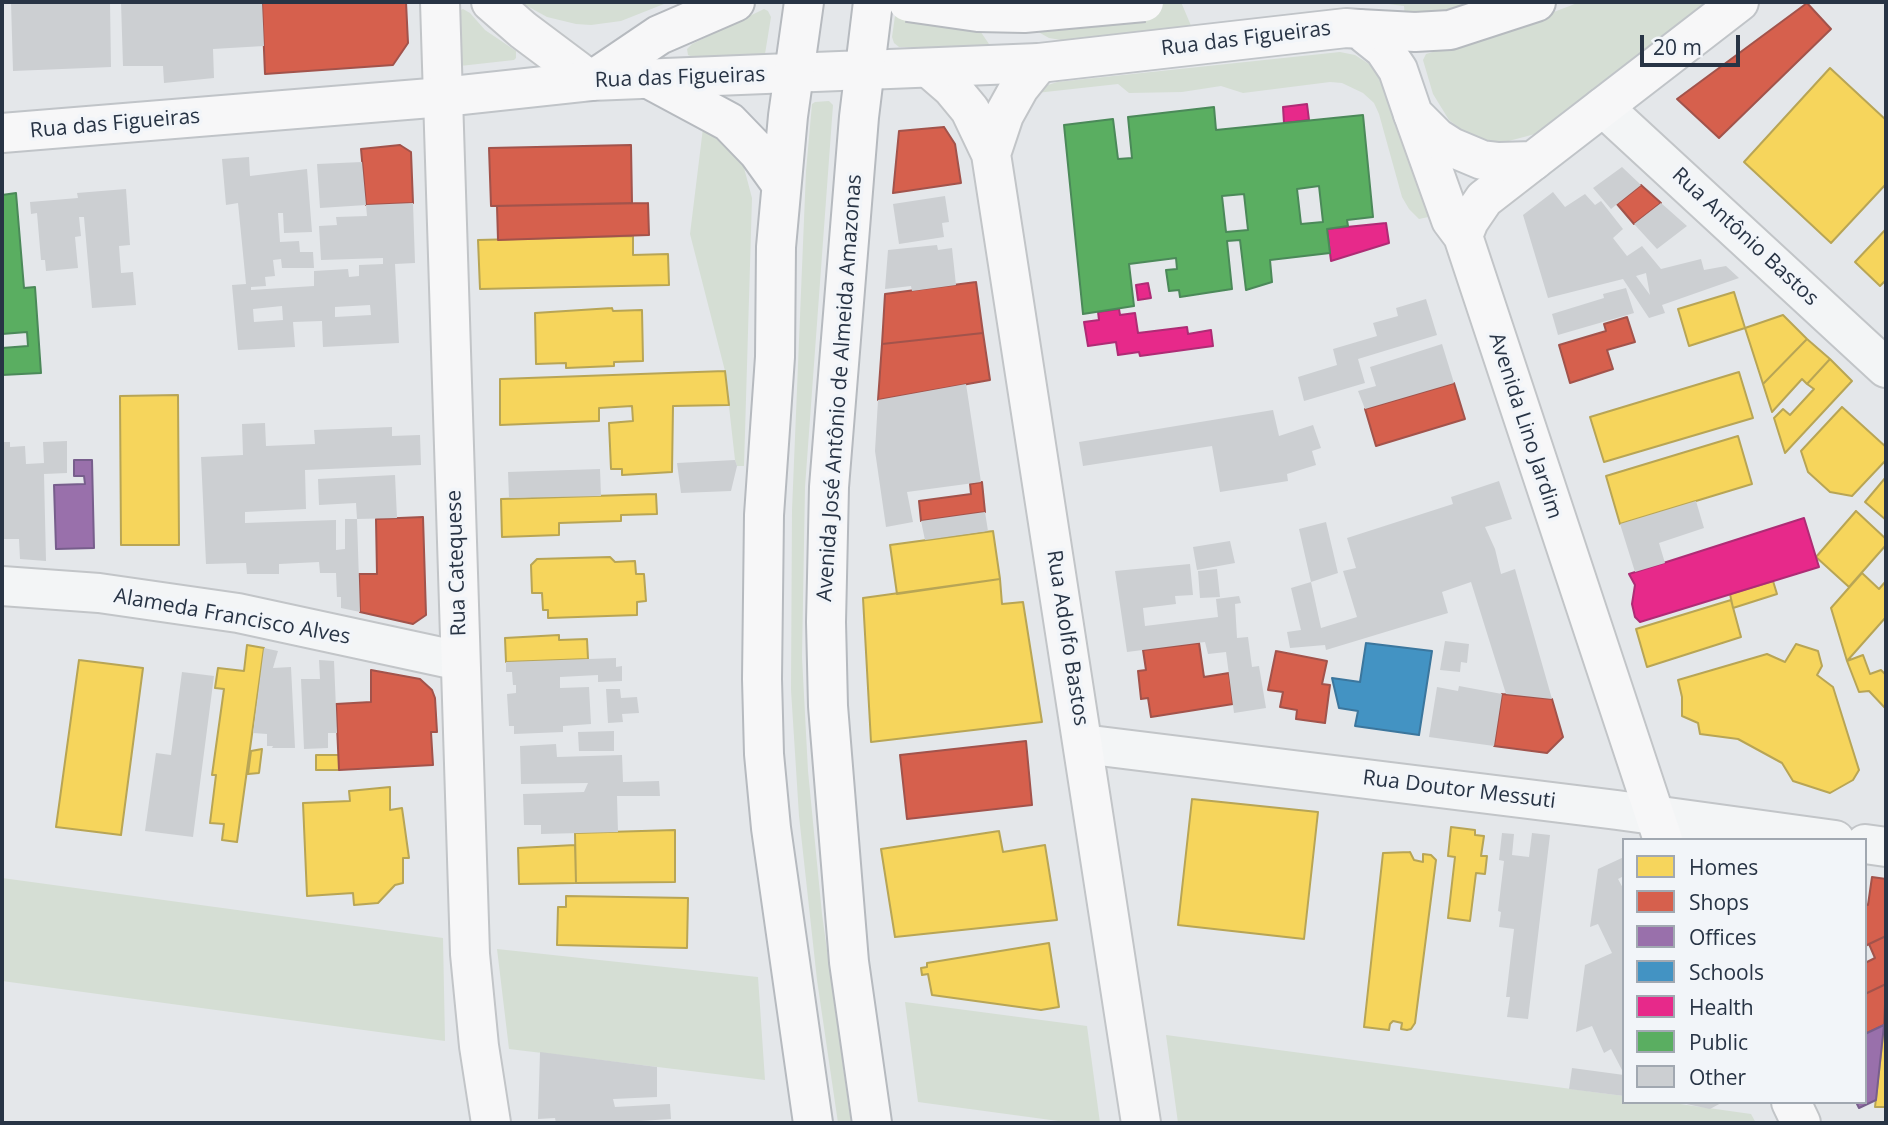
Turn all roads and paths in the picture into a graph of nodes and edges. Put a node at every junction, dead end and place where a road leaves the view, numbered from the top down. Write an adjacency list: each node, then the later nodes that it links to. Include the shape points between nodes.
1 (440, 2): 18 (main road, Rua Catequese)
2 (491, 2): 17 (main road)
3 (735, 2): 17 (main road, via 659,35)
4 (804, 2): 15 (main road)
5 (873, 2): 14 (main road, Avenida José Antônio de Almeida Amazonas)
6 (908, 2): 8 (main road, bridge, via 1024,13)
7 (982, 2): 12 (main road)
8 (1144, 2)
9 (1536, 2): 11 (main road, Rua das Figueiras, via 1450,30)
10 (1739, 2): 19 (main road)
11 (1359, 29): 12 (main road, Rua das Figueiras); 20 (main road, Avenida Lino Jardim, via 1392,59)
12 (1039, 63): 13 (main road, Rua das Figueiras); 22 (main road, Rua Adolfo Bastos, via 1004,115)
13 (929, 68): 14 (main road, Rua das Figueiras); 22 (main road, Rua Adolfo Bastos, via 970,110)
14 (864, 71): 15 (main road, Rua das Figueiras); 37 (main road, Avenida José Antônio de Almeida Amazonas, via 830,486 825,622 842,895)
15 (794, 73): 16 (main road, Rua das Figueiras); 24 (main road)
16 (649, 79): 17 (main road, Rua das Figueiras); 24 (main road, via 729,122)
17 (591, 81): 18 (main road, Rua das Figueiras)
18 (443, 97): 21 (main road, Rua das Figueiras); 28 (main road, Rua Catequese)
19 (1603, 107): 23 (main road); 26 (street, Rua Antônio Bastos)
20 (1413, 114): 23 (main road, via 1437,138 1467,155 1499,162); 25 (main road, Avenida Lino Jardim, via 1451,220)
21 (2, 133)
22 (991, 154): 29 (main road, Rua Adolfo Bastos)
23 (1533, 161): 25 (main road, via 1484,199)
24 (781, 184): 36 (main road, via 764,515 764,754)
25 (1463, 236): 30 (main road, Avenida Lino Jardim)
26 (1886, 368)
27 (2, 586): 28 (street, Alameda Francisco Alves, via 99,593 238,613)
28 (460, 661): 35 (main road, Rua Catequese, via 470,954)
29 (1083, 744): 30 (street, Rua Doutor Messuti); 38 (main road, Rua Adolfo Bastos)
30 (1658, 827): 31 (street, Rua Doutor Messuti)
31 (1808, 838)
32 (1867, 844): 33 (street)
33 (1886, 847)
34 (1792, 1104): 39 (main road)
35 (491, 1123)
36 (813, 1123)
37 (872, 1123)
38 (1141, 1123)
39 (1801, 1123)

